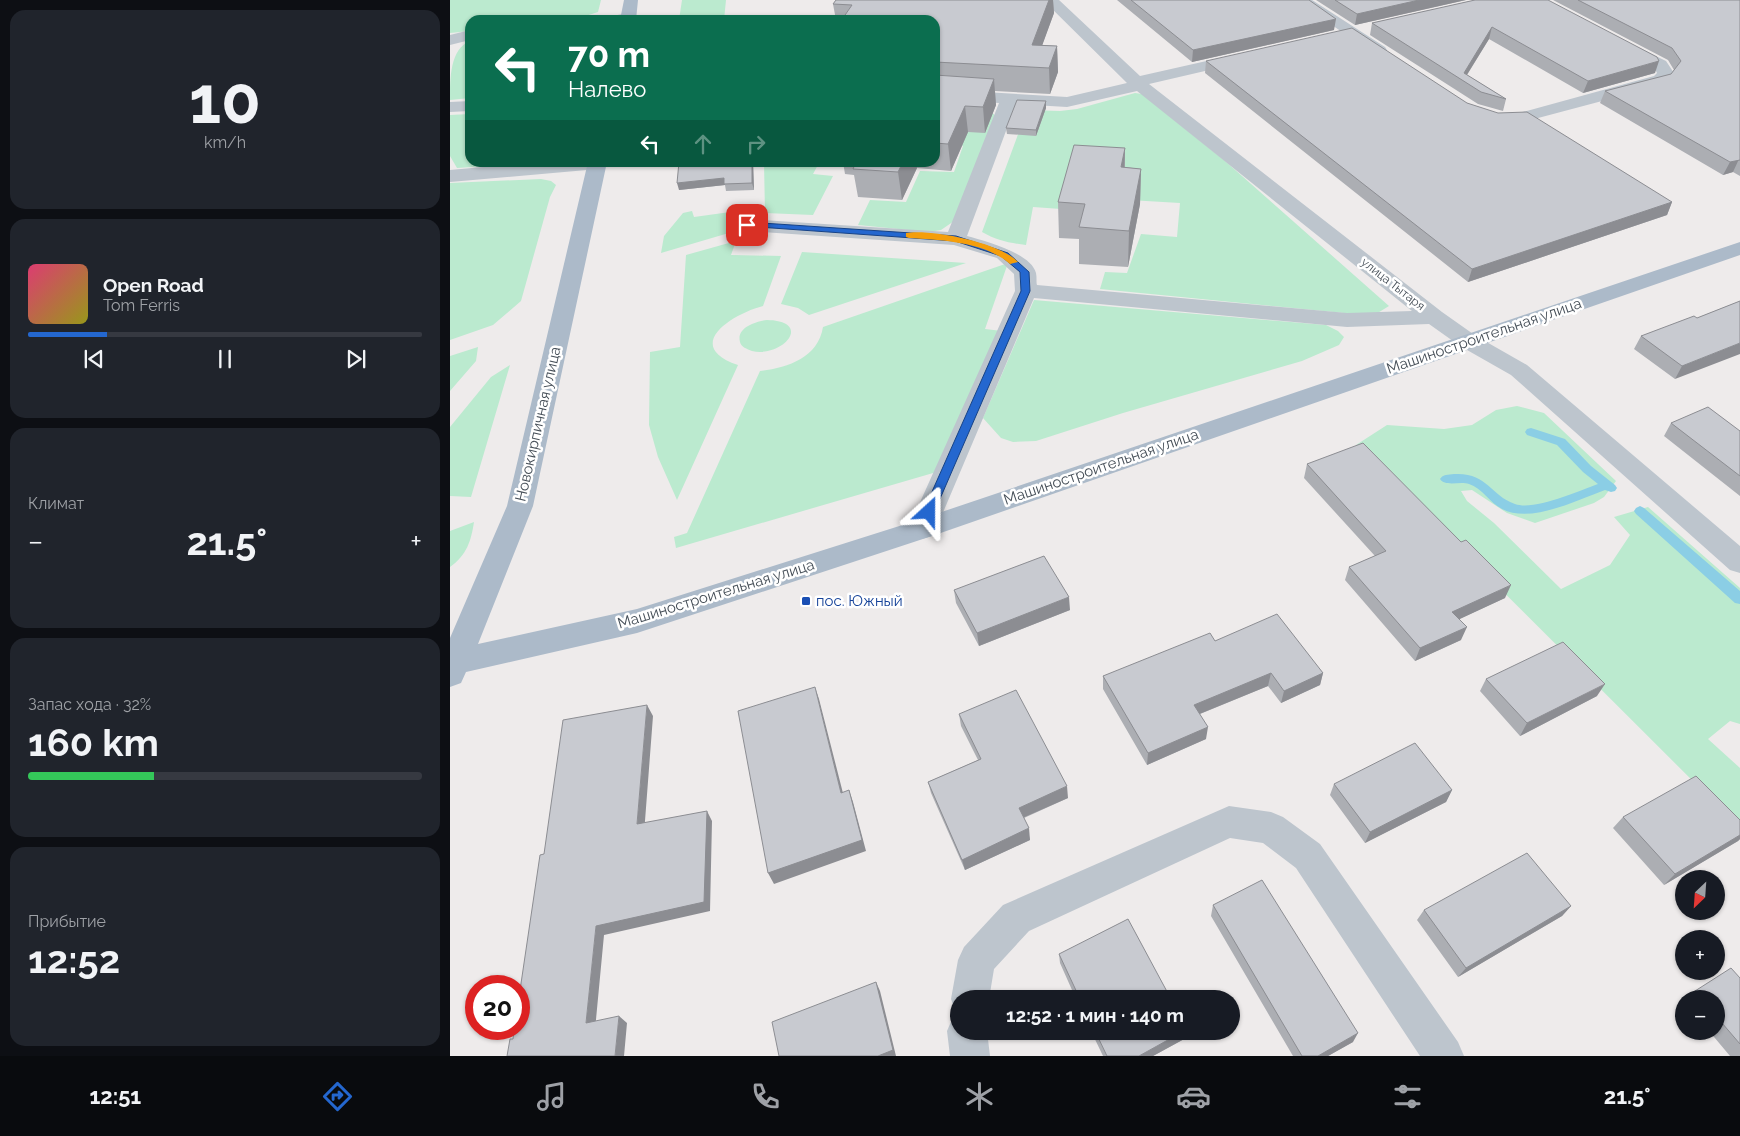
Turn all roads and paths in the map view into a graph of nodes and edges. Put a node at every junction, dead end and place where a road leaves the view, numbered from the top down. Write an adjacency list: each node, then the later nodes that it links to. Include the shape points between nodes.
1 (631, 0): 4 (main road)
2 (1050, 0): 13 (street, улица Тытаря)
3 (1302, 0): 6 (street)
4 (629, 15)
5 (1373, 29): 6 (street)
6 (1354, 33): 9 (street); 12 (street)
7 (465, 36): 10 (street)
8 (1608, 36): 18 (street, via 1660,64 1666,73 1660,80 1518,118 1495,118)
9 (1335, 38)
10 (450, 40)
11 (1259, 55): 13 (street)
12 (1396, 61)
13 (1138, 84): 15 (street, via 1067,102); 26 (street, улица Тытаря)
14 (940, 94): 15 (street)
15 (1010, 98): 23 (street)
16 (465, 106): 17 (street)
17 (450, 107)
18 (1479, 113)
19 (552, 167): 21 (street)
20 (597, 167): 30 (main road, Новокирпичная улица, via 520,506)
21 (450, 176)
22 (747, 225): 23 (street)
23 (956, 238): 25 (street, via 1004,254 1025,272)
24 (1740, 248): 27 (main road, Машиностроительная улица)
25 (1026, 291): 26 (street, via 1347,320); 28 (street)
26 (1434, 316): 27 (street, улица Тытаря)
27 (1468, 341): 28 (main road, Машиностроительная улица); 29 (street, улица Тытаря, via 1519,370)
28 (922, 529): 30 (main road, Машиностроительная улица, via 637,621)
29 (1740, 562)
30 (451, 666)
31 (972, 990): 34 (street, via 977,960 1016,918 1228,822 1271,828 1308,856)
32 (968, 1040): 33 (street)
33 (970, 1056)
34 (1444, 1056)

